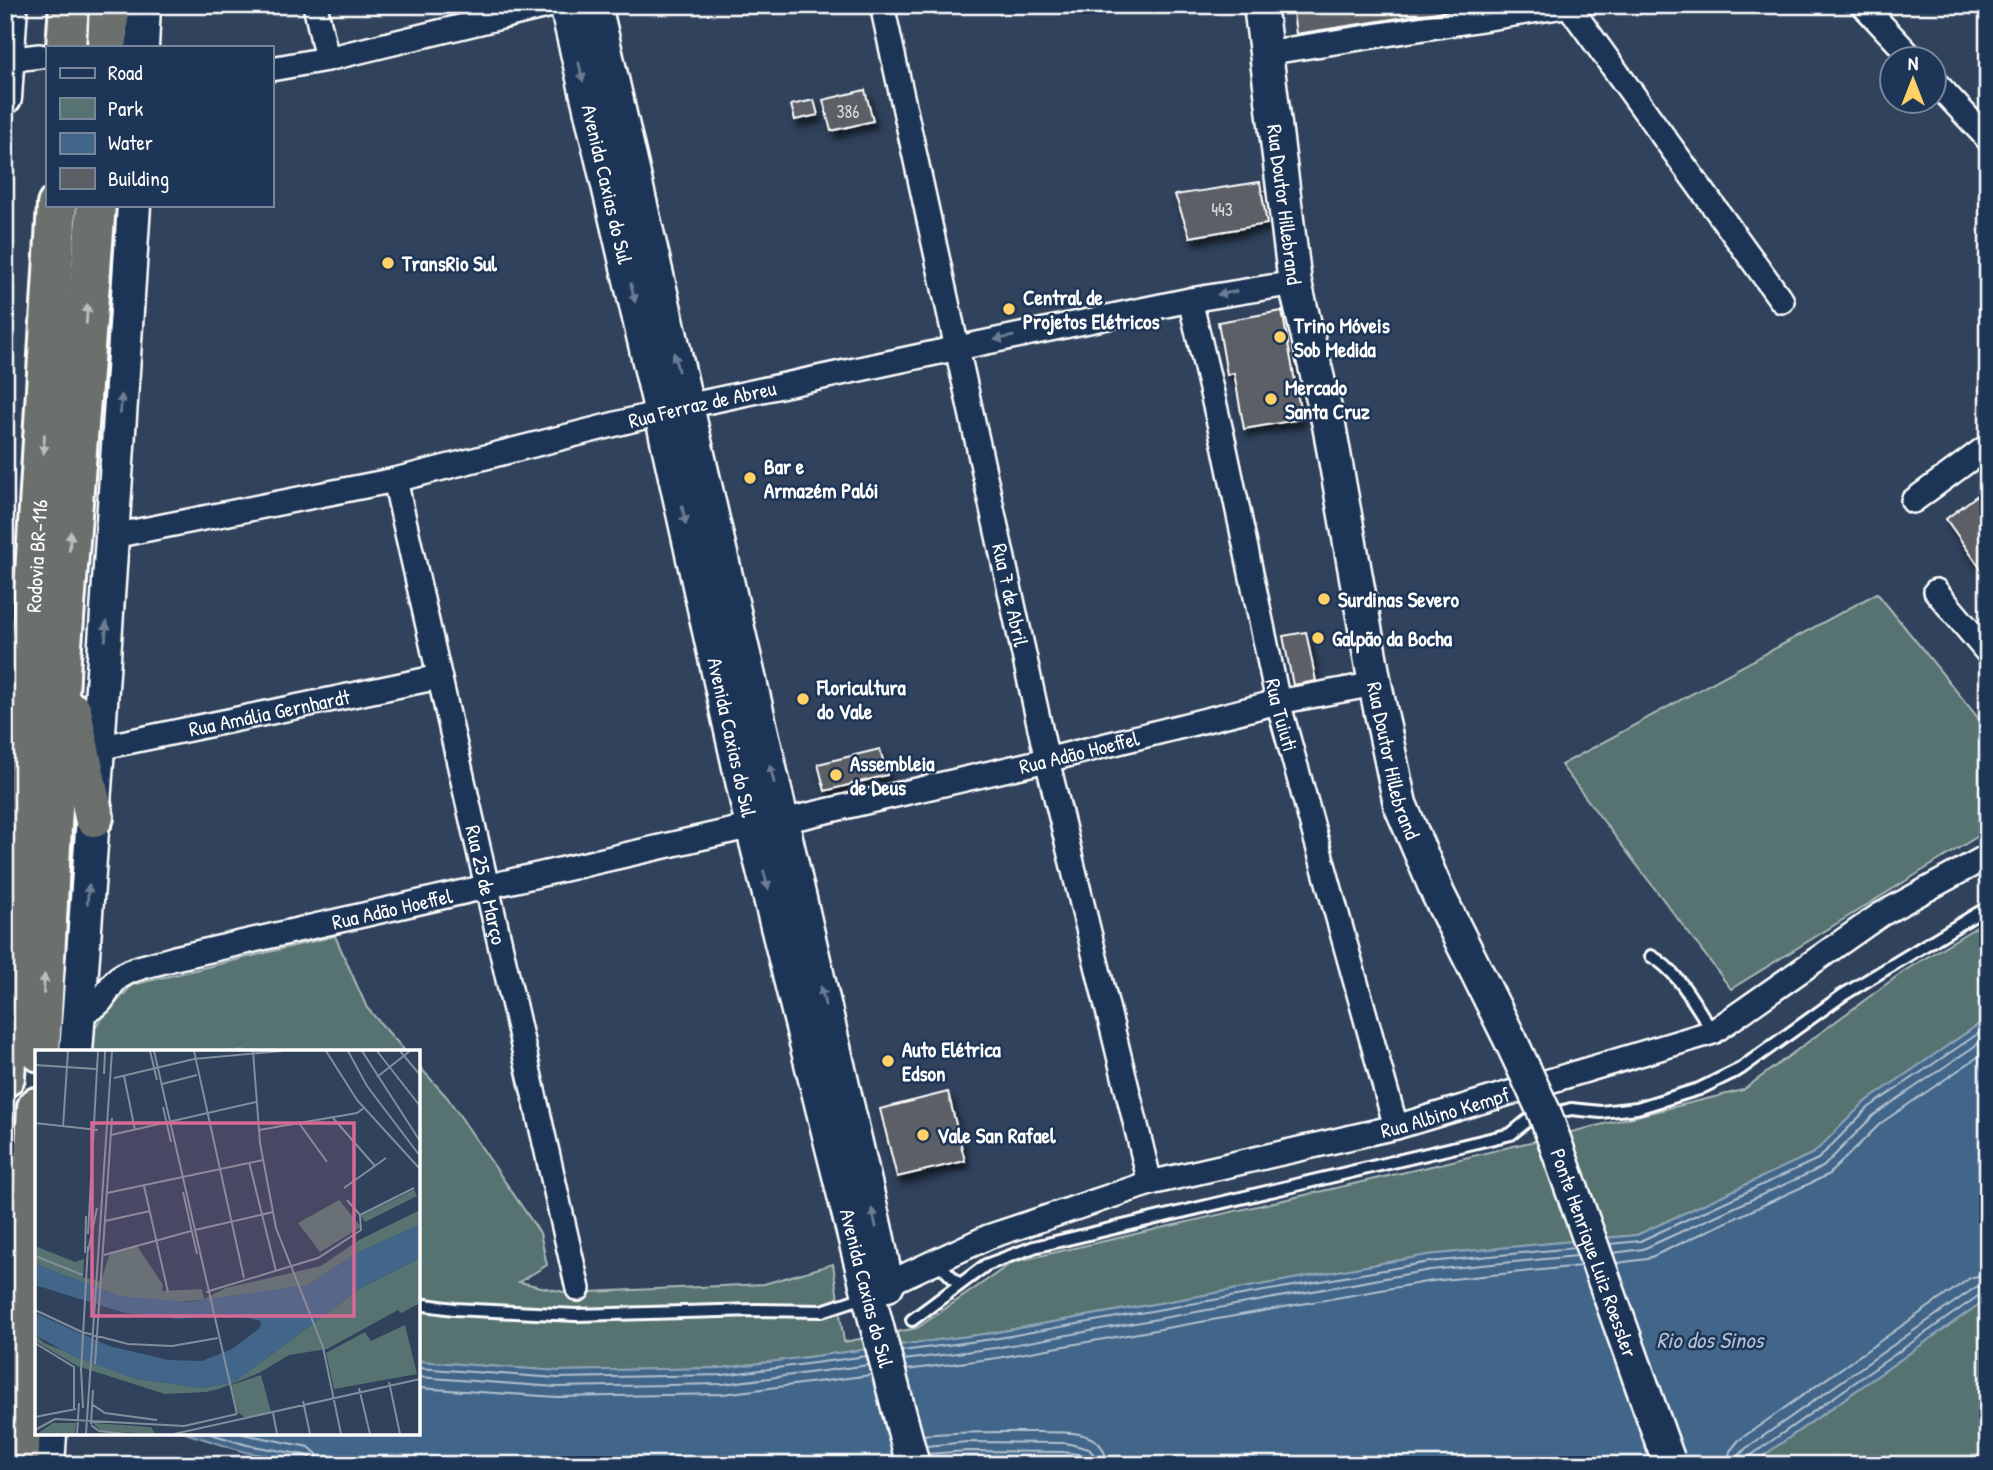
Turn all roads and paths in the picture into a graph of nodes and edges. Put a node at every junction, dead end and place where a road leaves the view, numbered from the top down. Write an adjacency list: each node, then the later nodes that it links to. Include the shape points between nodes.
1 (11, 5): 20 (street)
2 (69, 5): 13 (highway)
3 (110, 5): 14 (highway)
4 (144, 5): 15 (street)
5 (315, 5): 19 (street)
6 (551, 5): 19 (street)
7 (566, 5): 32 (street, Avenida Caxias do Sul, one-way to 32)
8 (595, 5): 32 (street, Avenida Caxias do Sul, one-way to 8)
9 (882, 5): 31 (street, Rua 7 de Abril)
10 (1260, 5): 18 (street, Rua Doutor Hillebrand)
11 (1570, 5): 18 (street); 30 (street)
12 (1863, 5): 16 (street)
13 (55, 46)
14 (107, 46)
15 (142, 46)
16 (1901, 46)
17 (46, 53): 20 (street)
18 (1265, 53): 28 (street, Rua Doutor Hillebrand)
19 (327, 58): 21 (street)
20 (6, 61): 23 (street)
21 (273, 69)
22 (1948, 95): 24 (street)
23 (5, 97)
24 (1988, 139)
25 (57, 206): 39 (highway, Rodovia BR-116, one-way to 39)
26 (96, 206): 39 (highway, Rodovia BR-116, one-way to 26)
27 (134, 206): 36 (street, one-way to 27)
28 (1295, 283): 29 (street, Rua Ferraz de Abreu, one-way to 29); 41 (street, Rua Doutor Hillebrand, via 1329,425)
29 (1190, 300): 31 (street, Rua Ferraz de Abreu, one-way to 31); 42 (street, Rua Tuiuti)
30 (1782, 300)
31 (958, 348): 32 (street, Rua Ferraz de Abreu); 45 (street, Rua 7 de Abril)
32 (674, 410): 34 (street, Rua Ferraz de Abreu); 47 (street, Avenida Caxias do Sul)
33 (1988, 446): 35 (street)
34 (395, 481): 36 (street, Rua Ferraz de Abreu); 40 (street, Rua 25 de Março)
35 (1913, 501)
36 (113, 536): 43 (street, one-way to 36)
37 (1936, 591): 38 (street)
38 (1988, 653)
39 (46, 656): 44 (highway, via 14,687); 46 (highway); 55 (highway, Rodovia BR-116, one-way to 39); 57 (highway, Rodovia BR-116)
40 (439, 677): 43 (street, Rua Amália Gernhardt); 49 (street, Rua 25 de Março)
41 (1375, 684): 42 (street, Rua Adão Hoeffel); 54 (street, Rua Doutor Hillebrand, via 1400,804 1438,894)
42 (1278, 702): 45 (street, Rua Adão Hoeffel); 58 (street, Rua Tuiuti)
43 (98, 748): 46 (street)
44 (5, 753)
45 (1047, 760): 47 (street, Rua Adão Hoeffel); 60 (street, Rua 7 de Abril)
46 (94, 817): 56 (street, one-way to 46)
47 (767, 823): 49 (street, Rua Adão Hoeffel); 63 (street, Avenida Caxias do Sul)
48 (1988, 856): 53 (street, Rua Albino Kempf, via 1880,915)
49 (487, 886): 52 (street, Rua Adão Hoeffel, via 175,958 127,973 102,1003); 64 (street, Rua 25 de Março)
50 (1988, 907): 62 (lane, via 1843,995 1740,1069 1699,1088 1637,1108 1571,1109 1527,1121 1511,1134 1034,1247 986,1265)
51 (1651, 956): 53 (lane, via 1672,971)
52 (87, 1010)
53 (1713, 1032): 58 (street, Rua Albino Kempf)
54 (1511, 1041): 73 (street, Ponte Henrique Luiz Roessler, bridge, via 1545,1114)
55 (40, 1050)
56 (76, 1050)
57 (5, 1077)
58 (1396, 1127): 60 (street, Rua Albino Kempf)
59 (35, 1142): 66 (highway, via 30,1229)
60 (1150, 1183): 61 (street, Rua Albino Kempf, via 988,1237)
61 (936, 1261): 62 (lane); 63 (street, Rua Albino Kempf)
62 (959, 1284): 68 (lane)
63 (877, 1288): 67 (lane, via 822,1311); 68 (street, Avenida Caxias do Sul)
64 (578, 1289): 67 (lane)
65 (420, 1304): 67 (lane)
66 (35, 1309)
67 (576, 1315)
68 (897, 1331): 71 (street, Avenida Caxias do Sul); 72 (street, Avenida Caxias do Sul)
69 (43, 1437): 70 (highway)
70 (19, 1465)
71 (913, 1465)
72 (925, 1465)
73 (1671, 1465)

